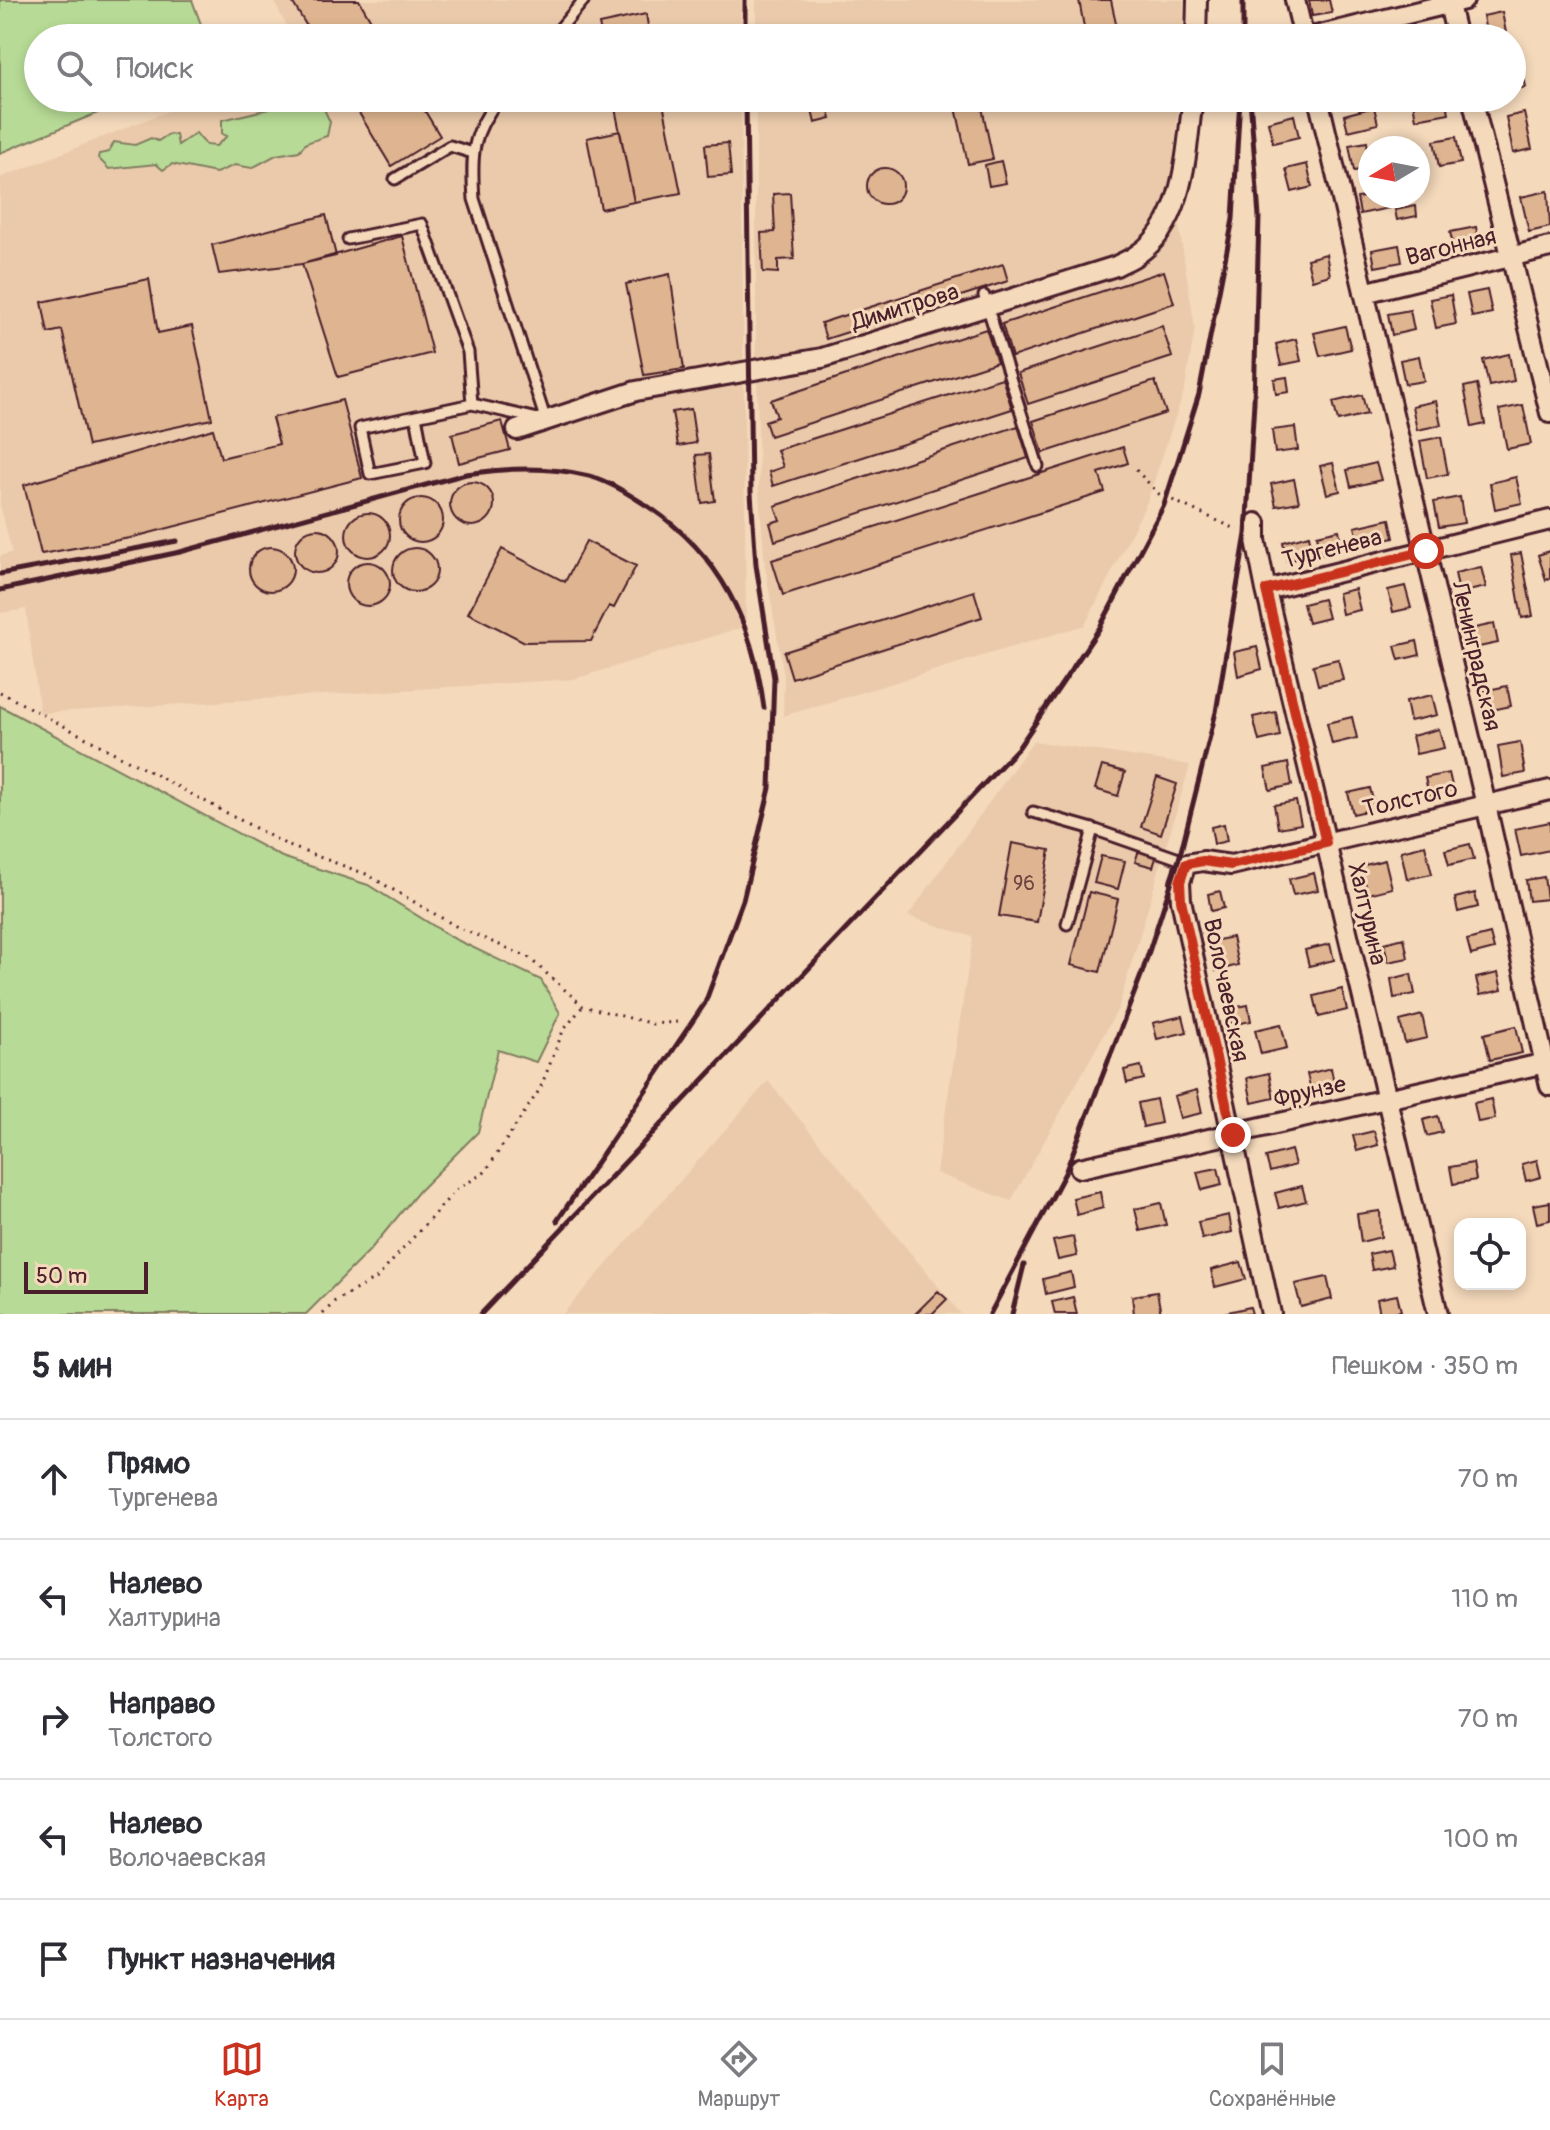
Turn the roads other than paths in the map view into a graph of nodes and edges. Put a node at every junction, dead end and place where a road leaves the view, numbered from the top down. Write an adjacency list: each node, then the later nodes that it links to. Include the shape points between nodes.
1 (584, 0): 5 (lane)
2 (1197, 0): 6 (street)
3 (1295, 0): 7 (street)
4 (1453, 1): 8 (street); 9 (street)
5 (564, 24)
6 (1196, 24)
7 (1302, 24)
8 (1362, 24)
9 (1455, 24)
10 (489, 112): 14 (lane)
11 (1191, 112): 20 (street, Димитрова, via 1173,208 1139,254 1116,266)
12 (1321, 112): 19 (street, Ленинградская)
13 (1475, 112): 18 (street)
14 (473, 153): 15 (lane, via 450,146); 24 (lane, via 474,199)
15 (395, 179)
16 (348, 239): 21 (lane, via 422,224 468,352)
17 (1550, 247): 18 (street, Вагонная)
18 (1511, 257): 19 (street, Вагонная); 22 (street)
19 (1364, 293): 29 (street, Ленинградская)
20 (985, 301): 24 (street, Димитрова, via 822,358 636,391); 26 (lane)
21 (472, 404): 23 (lane); 24 (lane)
22 (1550, 413)
23 (416, 416): 23 (lane, via 360,428 370,474 425,463)
24 (546, 421): 25 (street, Димитрова)
25 (517, 430)
26 (1038, 466)
27 (1550, 520): 29 (street, Тургенева)
28 (1256, 531): 30 (street, Халтурина)
29 (1426, 551): 30 (street, Тургенева); 32 (street, Ленинградская)
30 (1266, 590): 35 (street, Халтурина)
31 (1550, 790): 32 (street, Толстого)
32 (1486, 805): 35 (street, Толстого); 38 (street, Ленинградская)
33 (1033, 812): 34 (lane)
34 (1093, 829): 36 (lane); 37 (lane)
35 (1326, 843): 36 (street, Толстого, via 1231,865); 40 (street, Халтурина)
36 (1186, 864): 41 (street, Волочаевская, via 1180,893)
37 (1067, 924)
38 (1547, 1062): 39 (street, Ленинградская); 40 (street, Фрунзе)
39 (1550, 1086)
40 (1386, 1099): 41 (street, Фрунзе); 44 (street, Халтурина)
41 (1233, 1135): 42 (street, Фрунзе); 43 (street, Волочаевская)
42 (1080, 1168)
43 (1271, 1314)
44 (1438, 1314)

